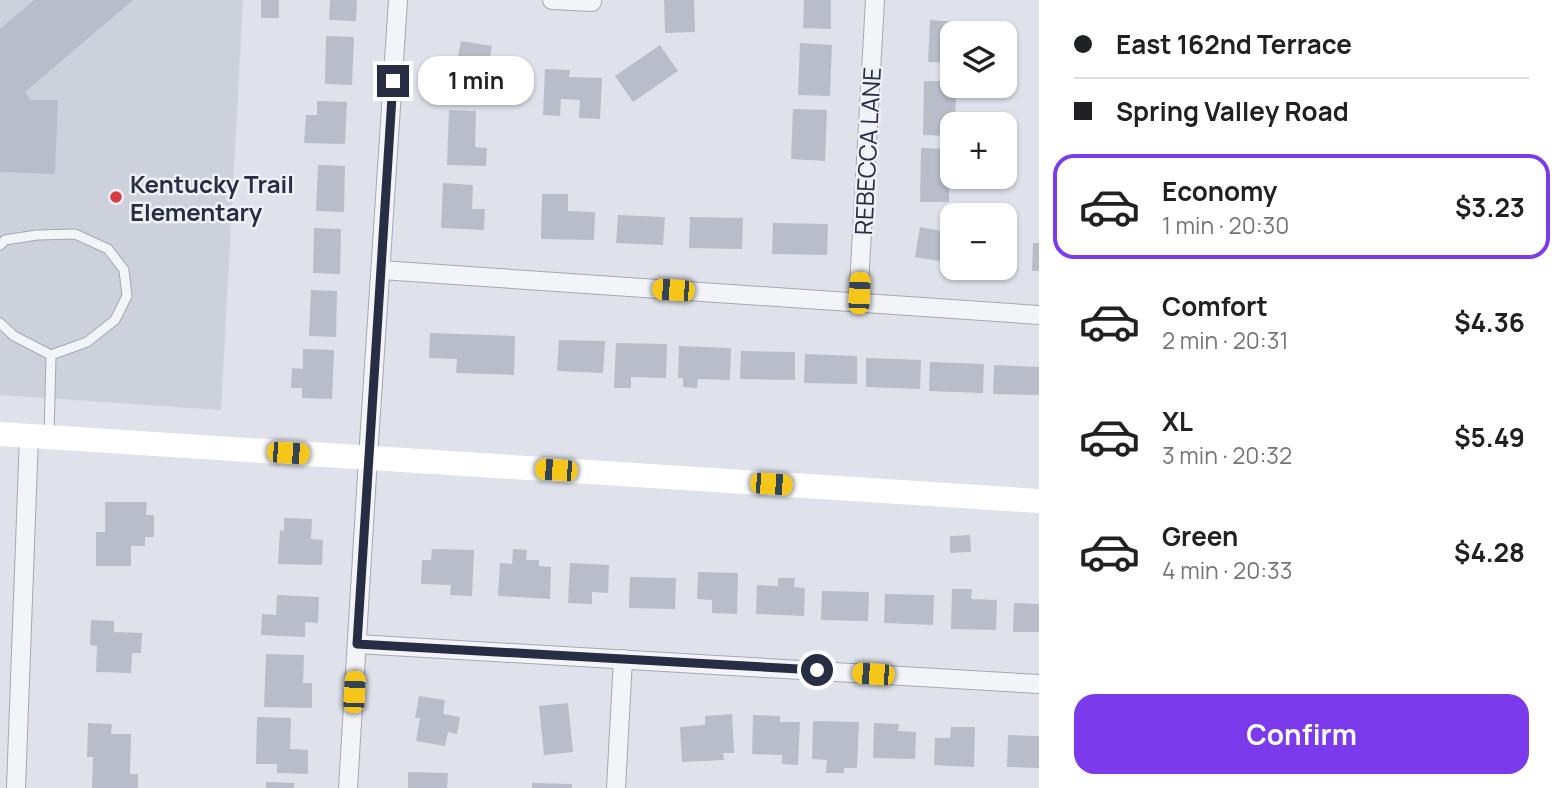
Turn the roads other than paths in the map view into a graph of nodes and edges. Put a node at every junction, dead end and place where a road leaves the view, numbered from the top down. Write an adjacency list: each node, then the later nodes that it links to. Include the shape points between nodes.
1 (398, 0): 6 (street)
2 (552, 0): 4 (street)
3 (875, 0): 7 (street, REBECCA LANE)
4 (592, 2)
5 (0, 245): 10 (lane, via 5,240 37,235 75,234 108,249 124,270 127,296 116,320 87,342)
6 (381, 270): 7 (street); 13 (street)
7 (858, 303): 8 (street)
8 (1039, 316)
9 (0, 323): 10 (lane, via 14,336)
10 (51, 355): 12 (lane)
11 (0, 435): 12 (street)
12 (39, 437): 13 (street); 18 (street)
13 (368, 458): 14 (street); 15 (street)
14 (1039, 501)
15 (357, 644): 16 (street); 19 (street)
16 (623, 659): 17 (street); 20 (street)
17 (1039, 684)
18 (16, 788)
19 (348, 788)
20 (616, 788)

